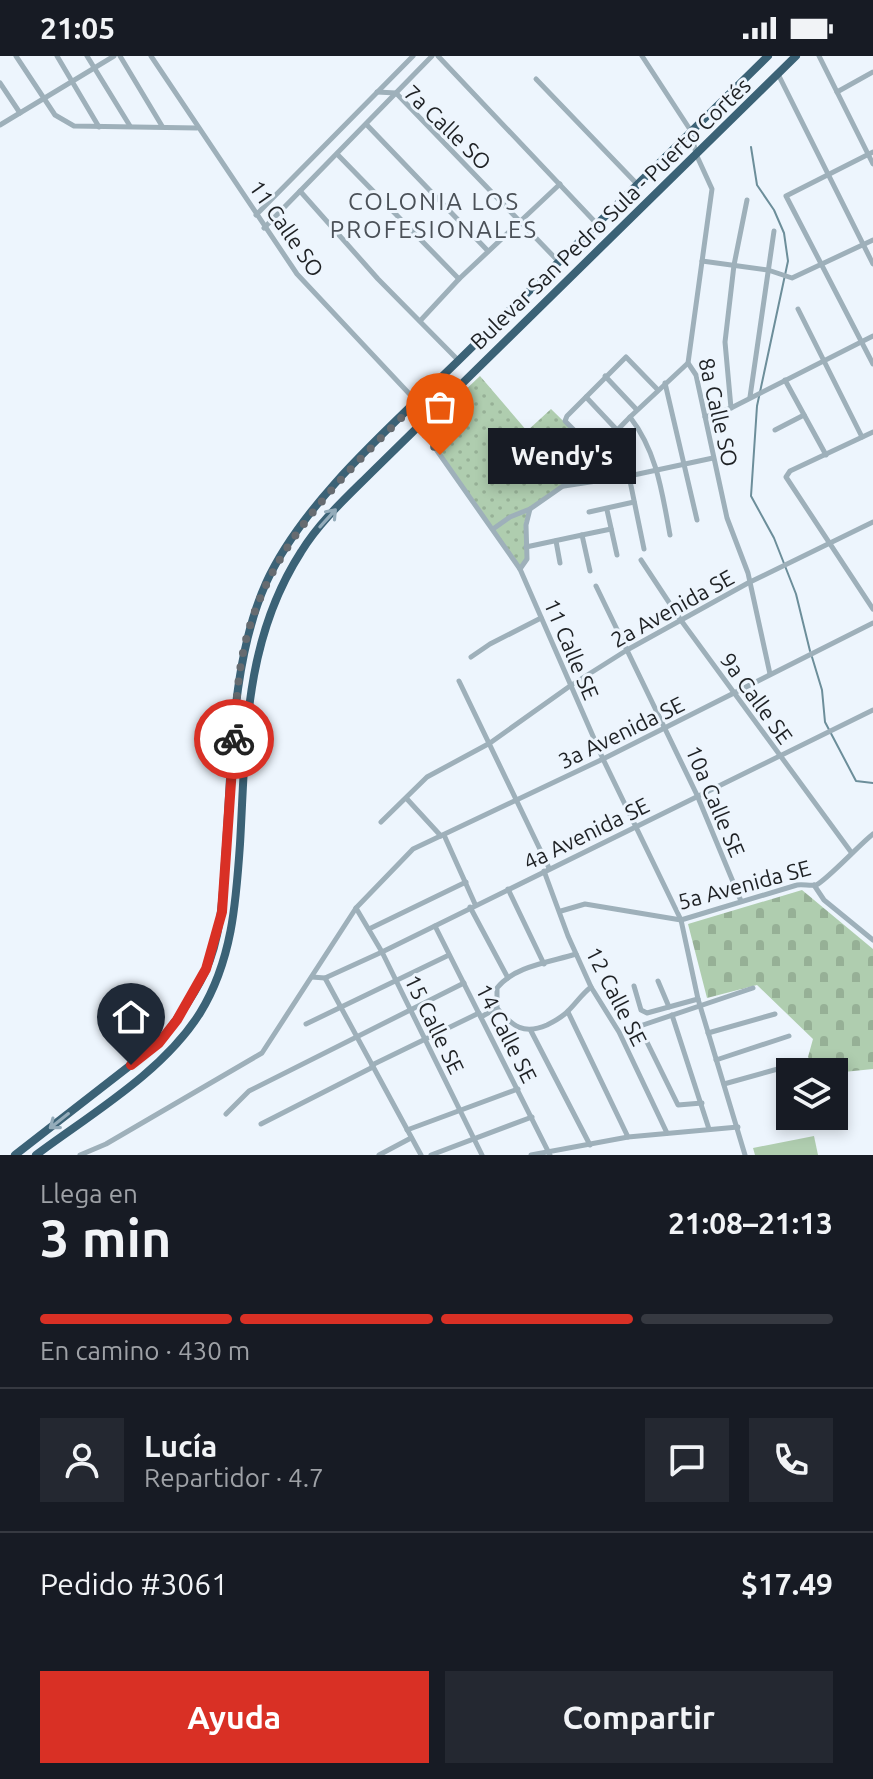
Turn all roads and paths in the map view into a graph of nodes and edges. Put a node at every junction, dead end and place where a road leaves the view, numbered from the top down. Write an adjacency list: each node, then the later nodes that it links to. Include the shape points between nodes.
1 (16, 56): 21 (street)
2 (57, 56): 16 (street)
3 (87, 56): 12 (street)
4 (117, 56): 12 (street); 26 (street)
5 (151, 56): 28 (street, 11 Calle SO)
6 (413, 56): 18 (street)
7 (435, 56): 20 (street); 35 (street)
8 (642, 56): 29 (street)
9 (768, 56): 29 (highway, Bulevar San Pedro Sula - Puerto Cortés)
10 (796, 56): 14 (highway, Bulevar San Pedro Sula - Puerto Cortés)
11 (819, 56): 19 (street)
12 (95, 68): 16 (street); 25 (street)
13 (873, 72): 19 (street)
14 (778, 74): 32 (highway, Bulevar San Pedro Sula - Puerto Cortés); 34 (street)
15 (536, 79): 36 (street)
16 (72, 81): 21 (street); 27 (street)
17 (0, 83): 22 (street)
18 (377, 92): 20 (street, 7a Calle SO); 39 (street)
19 (837, 92): 30 (street)
20 (396, 93): 23 (street); 40 (street, 7a Calle SO)
21 (43, 99): 22 (street); 27 (street, via 63,121)
22 (20, 113): 24 (street)
23 (366, 124): 31 (street); 46 (street)
24 (0, 125)
25 (130, 127): 26 (street); 27 (street)
26 (162, 127): 28 (street)
27 (100, 128)
28 (198, 128): 39 (street, 11 Calle SO)
29 (691, 131): 32 (street, 8a Calle SO); 36 (highway, Bulevar San Pedro Sula - Puerto Cortés)
30 (870, 153): 33 (street); 34 (street)
31 (337, 154): 37 (street); 53 (street)
32 (696, 154): 47 (street, 8a Calle SO, via 712,189); 74 (highway, Bulevar San Pedro Sula - Puerto Cortés)
33 (873, 164)
34 (828, 174): 45 (street); 51 (street, via 786,196)
35 (560, 184): 40 (street); 41 (street)
36 (637, 184): 41 (highway, Bulevar San Pedro Sula - Puerto Cortés)
37 (300, 191): 42 (street); 55 (street)
38 (747, 200): 50 (street)
39 (256, 215): 42 (street, 11 Calle SO)
40 (521, 222): 46 (street); 48 (street, 7a Calle SO)
41 (597, 224): 48 (highway, Bulevar San Pedro Sula - Puerto Cortés)
42 (264, 228): 68 (street, 11 Calle SO, via 297,274)
43 (774, 231): 52 (street)
44 (873, 240): 45 (street)
45 (863, 245): 49 (street); 51 (street)
46 (488, 251): 53 (street)
47 (702, 261): 50 (street); 60 (street, 8a Calle SO)
48 (559, 262): 58 (highway, Bulevar San Pedro Sula - Puerto Cortés)
49 (873, 264)
50 (734, 265): 52 (street); 69 (street, via 725,342)
51 (822, 265): 52 (street, via 794,278); 57 (street)
52 (768, 270): 67 (street)
53 (459, 279): 55 (street)
54 (798, 309): 59 (street)
55 (420, 321): 58 (street)
56 (873, 336): 57 (street)
57 (862, 342): 59 (street); 61 (street)
58 (459, 361): 68 (highway, Bulevar San Pedro Sula - Puerto Cortés)
59 (824, 361): 63 (street); 78 (street)
60 (688, 363): 64 (street); 73 (street, 8a Calle SO, via 696,375)
61 (873, 364)
62 (605, 376): 65 (street, via 626,357); 66 (street); 70 (street)
63 (785, 380): 67 (street); 71 (street)
64 (665, 383): 65 (street); 82 (street)
65 (658, 390): 70 (street)
66 (586, 397): 75 (street); 79 (street, via 565,421)
67 (751, 398): 69 (street)
68 (417, 402): 74 (street); 193 (highway, Bulevar San Pedro Sula - Puerto Cortés, one-way to 193, via 301,524 255,611 237,698 222,912 206,969 189,1001 159,1043)
69 (731, 408): 73 (street)
70 (637, 410): 72 (street)
71 (804, 415): 76 (street); 80 (street)
72 (630, 417): 75 (street); 83 (street, via 644,435)
73 (705, 417): 81 (street, 8a Calle SO)
74 (419, 425): 92 (street, 11 Calle SE); 194 (highway, Bulevar San Pedro Sula - Puerto Cortés, one-way to 74, via 167,1055 201,1012 220,972 236,914 247,730 264,627 301,551)
75 (617, 430): 79 (street)
76 (775, 430)
77 (873, 432): 78 (street)
78 (862, 437): 80 (street)
79 (596, 452): 85 (street)
80 (826, 455): 97 (street, via 786,477)
81 (713, 458): 82 (street); 105 (street, 8a Calle SO)
82 (684, 464): 83 (street); 90 (street)
83 (657, 469): 84 (street); 95 (street)
84 (629, 476): 85 (street); 86 (street)
85 (563, 486): 87 (street)
86 (634, 502): 88 (street); 99 (street)
87 (530, 509): 92 (street); 98 (street)
88 (607, 510): 89 (street); 93 (street)
89 (589, 512)
90 (697, 520)
91 (873, 522): 97 (street, 2a Avenida SE)
92 (493, 529): 103 (street, 11 Calle SE)
93 (611, 529): 94 (street); 100 (street)
94 (582, 535): 96 (street); 104 (street)
95 (670, 535)
96 (556, 541): 98 (street); 102 (street)
97 (828, 544): 105 (street, 2a Avenida SE); 107 (street)
98 (526, 547): 103 (street, via 527,559)
99 (644, 549)
100 (617, 555)
101 (641, 560): 109 (street, 9a Calle SE)
102 (560, 563)
103 (520, 569): 108 (street, 11 Calle SE)
104 (590, 571)
105 (748, 583): 109 (street, 2a Avenida SE); 113 (street, 8a Calle SO)
106 (596, 586): 111 (street, 10a Calle SE)
107 (873, 609)
108 (541, 618): 112 (street); 115 (street, 11 Calle SE)
109 (680, 619): 111 (street, 2a Avenida SE); 116 (street, 9a Calle SE)
110 (873, 623): 113 (street, 3a Avenida SE)
111 (627, 650): 115 (street, 2a Avenida SE); 118 (street, 10a Calle SE)
112 (471, 657)
113 (770, 675): 116 (street, 3a Avenida SE)
114 (459, 681): 119 (street, 12 Calle SE)
115 (570, 686): 119 (street, 2a Avenida SE); 121 (street, 11 Calle SE)
116 (735, 693): 118 (street, 3a Avenida SE); 120 (street, 9a Calle SE)
117 (873, 710): 120 (street, 4a Avenida SE)
118 (666, 727): 121 (street, 3a Avenida SE); 122 (street, 10a Calle SE)
119 (490, 743): 123 (street, 2a Avenida SE, via 427,777); 124 (street, 12 Calle SE)
120 (780, 755): 122 (street, 4a Avenida SE); 129 (street, 9a Calle SE)
121 (603, 759): 124 (street, 3a Avenida SE); 126 (street, 11 Calle SE)
122 (697, 795): 126 (street, 4a Avenida SE); 134 (street, 10a Calle SE)
123 (406, 798): 125 (street, 2a Avenida SE); 128 (street)
124 (516, 801): 128 (street, 3a Avenida SE); 130 (street, 12 Calle SE)
125 (381, 822)
126 (637, 825): 130 (street, 4a Avenida SE); 138 (street, 11 Calle SE)
127 (873, 834): 129 (street, 5a Avenida SE)
128 (442, 836): 131 (street); 136 (street, 3a Avenida SE, via 413,849)
129 (851, 852): 132 (street, 5a Avenida SE)
130 (547, 869): 133 (street, 4a Avenida SE); 137 (street, 12 Calle SE)
131 (466, 882): 135 (street); 140 (street)
132 (814, 885): 134 (street, 5a Avenida SE); 141 (street, via 824,900)
133 (508, 889): 135 (street, 4a Avenida SE); 145 (street)
134 (741, 901): 138 (street, 5a Avenida SE)
135 (473, 906): 139 (street, 4a Avenida SE); 148 (street)
136 (356, 908): 140 (street, 15 Calle SE); 146 (street)
137 (561, 911): 138 (street, 5a Avenida SE, via 585,904); 143 (street, 12 Calle SE)
138 (681, 920): 155 (street, 11 Calle SE)
139 (435, 926): 142 (street, 4a Avenida SE); 144 (street, 14 Calle SE)
140 (369, 929): 142 (street, 15 Calle SE)
141 (873, 940)
142 (382, 952): 147 (street, 4a Avenida SE); 149 (street, 15 Calle SE)
143 (576, 954): 145 (street); 153 (street, 12 Calle SE)
144 (449, 955): 149 (street); 151 (street, 14 Calle SE)
145 (544, 964): 148 (street)
146 (311, 977): 147 (street, 4a Avenida SE); 195 (street, via 262,1053)
147 (325, 978): 157 (street)
148 (508, 978): 159 (street, via 497,988)
149 (396, 981): 157 (street); 160 (street, 15 Calle SE)
150 (658, 981): 158 (street)
151 (464, 983): 160 (street); 163 (street, 14 Calle SE)
152 (634, 986): 158 (street, via 643,1012)
153 (591, 987): 161 (street); 186 (street, 12 Calle SE, via 619,1032)
154 (753, 988): 156 (street)
155 (698, 999): 156 (street, 11 Calle SE); 158 (street)
156 (701, 1006): 164 (street); 168 (street, 11 Calle SE)
157 (341, 1007): 165 (street); 171 (street)
158 (669, 1007)
159 (497, 1008): 163 (street); 167 (street, via 517,1028)
160 (410, 1010): 171 (street); 172 (street, 15 Calle SE)
161 (568, 1012): 167 (street); 187 (street)
162 (775, 1014): 168 (street)
163 (480, 1015): 172 (street); 177 (street, 14 Calle SE)
164 (672, 1015): 166 (street); 178 (street)
165 (306, 1024)
166 (637, 1027)
167 (531, 1031): 190 (street)
168 (708, 1033): 173 (street, 11 Calle SE)
169 (643, 1034): 178 (street, via 678,1105)
170 (789, 1036): 173 (street)
171 (357, 1039): 174 (street); 180 (street, via 249,1091)
172 (425, 1039): 174 (street); 179 (street, 15 Calle SE)
173 (716, 1060): 176 (street, 11 Calle SE)
174 (373, 1066): 182 (street); 185 (street)
175 (776, 1070): 176 (street)
176 (724, 1084): 183 (street, 11 Calle SE)
177 (518, 1089): 179 (street); 181 (street, 14 Calle SE)
178 (702, 1103): 184 (street)
179 (460, 1111): 185 (street); 189 (street, 15 Calle SE)
180 (226, 1114)
181 (532, 1117): 189 (street); 191 (street, 14 Calle SE)
182 (261, 1124)
183 (738, 1127): 184 (street); 200 (street, 11 Calle SE)
184 (709, 1129): 186 (street)
185 (407, 1130): 188 (street)
186 (667, 1133): 187 (street)
187 (628, 1137): 190 (street)
188 (411, 1138): 192 (street); 196 (street)
189 (475, 1139): 197 (street); 198 (street, 15 Calle SE)
190 (590, 1145): 191 (street)
191 (550, 1153): 199 (street)
192 (381, 1154)
193 (15, 1155)
194 (36, 1155)
195 (80, 1155)
196 (421, 1155)
197 (431, 1155)
198 (482, 1155)
199 (531, 1155)
200 (745, 1155)

